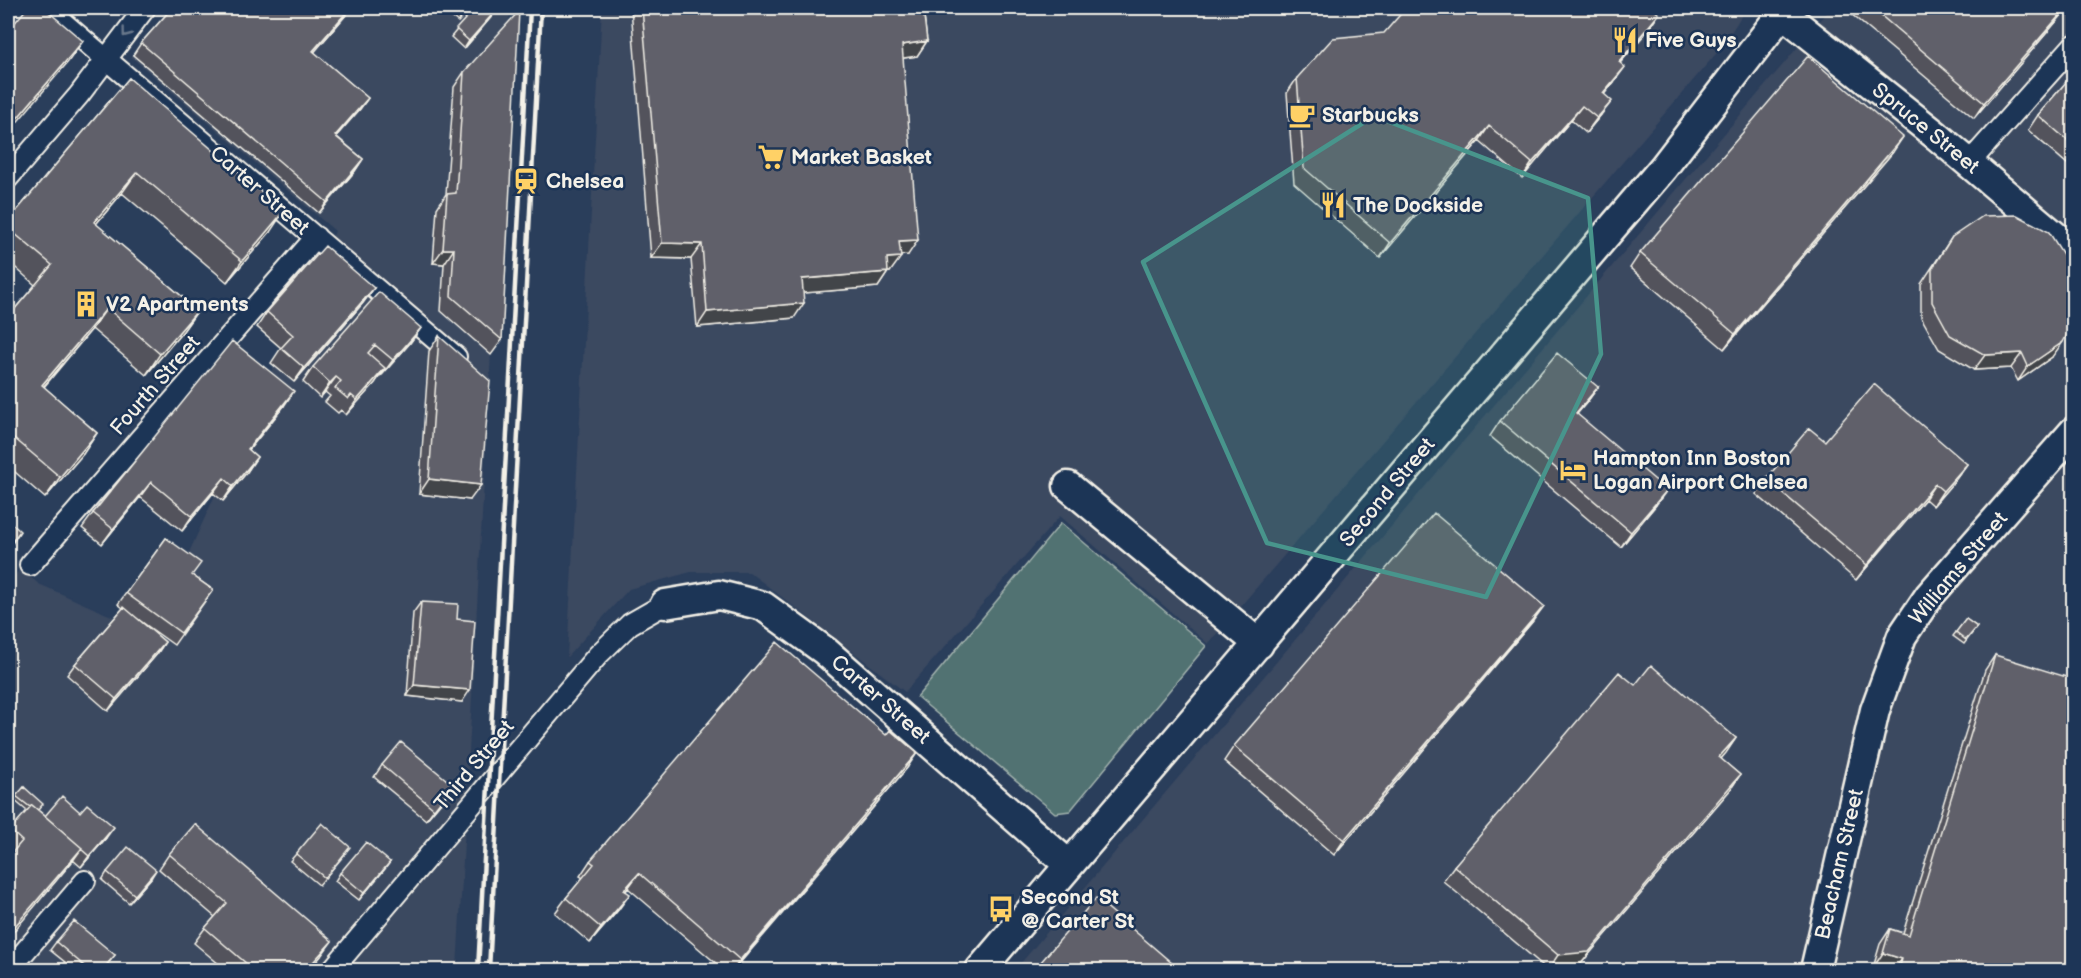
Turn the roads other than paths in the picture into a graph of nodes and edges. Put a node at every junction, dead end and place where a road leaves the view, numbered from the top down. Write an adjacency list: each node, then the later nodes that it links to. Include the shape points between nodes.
1 (46, 8): 5 (street, Carter Street)
2 (145, 8): 5 (street, one-way to 5)
3 (1782, 9): 6 (main road, Spruce Street); 15 (main road, Second Street, via 1663,168)
4 (2073, 45): 6 (street)
5 (107, 58): 7 (street); 8 (street, Carter Street)
6 (1969, 163): 9 (main road, Spruce Street)
7 (8, 178)
8 (316, 237): 10 (street, Carter Street); 13 (street, Fourth Street)
9 (2073, 252)
10 (474, 372)
11 (2073, 431): 16 (main road, Williams Street, via 1929,596 1902,636 1881,691)
12 (1068, 486): 15 (main road)
13 (30, 565)
14 (665, 604): 17 (main road, Carter Street, via 719,595 763,606 825,651); 20 (street, Third Street, via 630,624 598,655)
15 (1259, 644): 17 (main road, Second Street)
16 (1863, 758): 22 (main road, Beacham Street)
17 (1069, 865): 21 (main road, Second Street)
18 (85, 881): 19 (street)
19 (9, 970)
20 (332, 970)
21 (980, 970)
22 (1815, 970)

